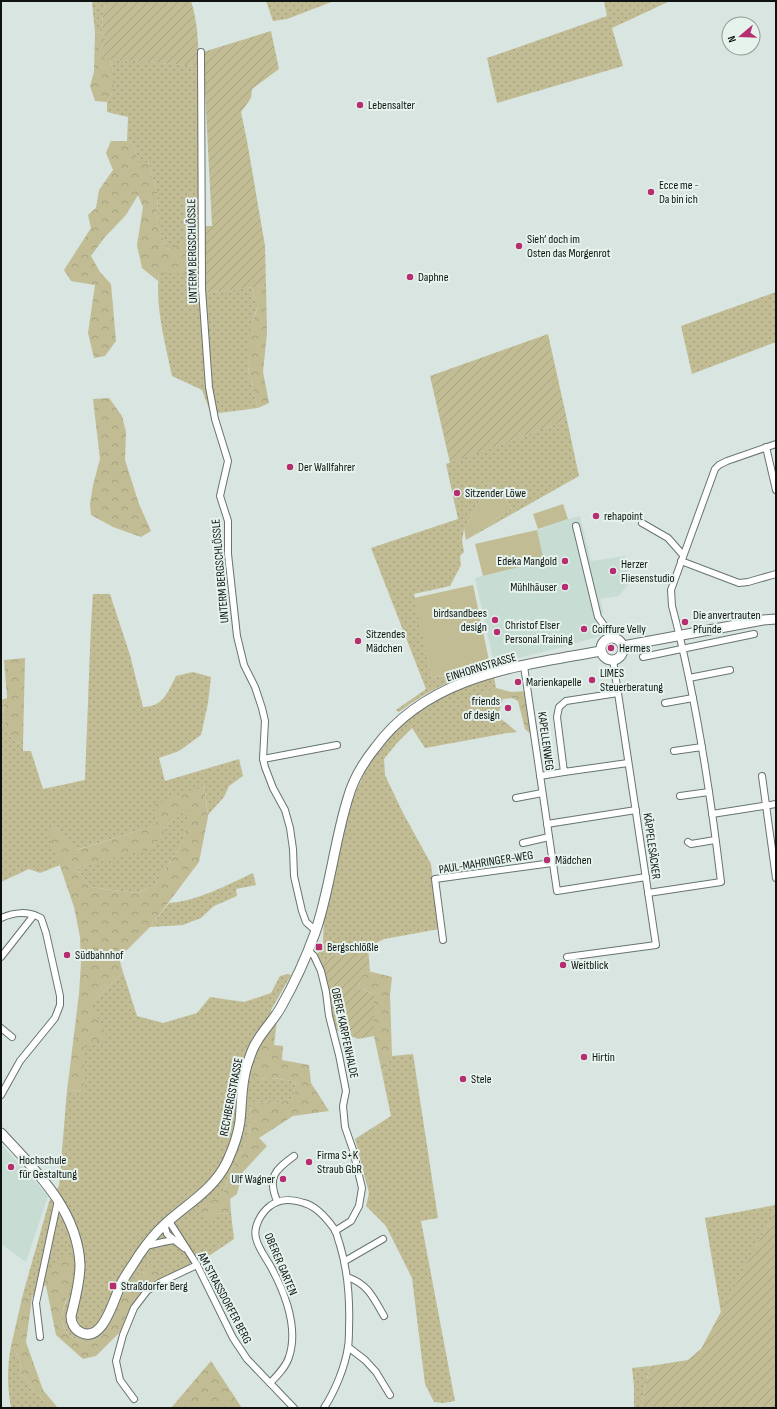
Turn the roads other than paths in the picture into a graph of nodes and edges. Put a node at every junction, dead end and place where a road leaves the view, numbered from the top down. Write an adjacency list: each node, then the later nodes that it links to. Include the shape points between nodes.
1 (201, 52): 27 (street, UNTERM BERGSCHLÖSSLE, via 202,290 209,387 215,419 228,461 220,496 228,521 228,554 238,636 244,666 262,708)
2 (776, 444): 3 (street)
3 (766, 447): 4 (street); 7 (street, via 727,461 715,469)
4 (776, 490)
5 (642, 523): 7 (street, via 668,538)
6 (576, 526): 12 (street, via 598,617)
7 (682, 558): 8 (street, via 739,583); 11 (street, via 671,595)
8 (776, 574)
9 (776, 619): 11 (main road)
10 (754, 634): 14 (street)
11 (680, 636): 13 (main road); 14 (street)
12 (610, 639): 13 (main road, via 619,640); 15 (main road, via 603,643)
13 (623, 646): 17 (main road, via 620,657)
14 (683, 649): 16 (street); 20 (street)
15 (601, 651): 17 (main road, via 604,657); 18 (main road, EINHORNSTRASSE)
16 (643, 657)
17 (613, 660): 21 (street, KÄPPELESÄCKER)
18 (524, 666): 30 (street, KAPELLENWEG); 36 (main road, EINHORNSTRASSE, via 464,682 423,702 401,718 365,761)
19 (730, 670): 20 (street)
20 (689, 678): 22 (street)
21 (618, 693): 28 (street, KÄPPELESÄCKER); 29 (street, via 566,701 559,707 557,717)
22 (693, 698): 23 (street); 25 (street)
23 (665, 703)
24 (336, 745): 27 (street)
25 (702, 747): 26 (street); 32 (street)
26 (674, 751)
27 (263, 759): 52 (street, UNTERM BERGSCHLÖSSLE, via 290,828 295,884 303,917)
28 (628, 763): 29 (street); 39 (street, KÄPPELESÄCKER)
29 (564, 772): 30 (street)
30 (540, 776): 33 (street, KAPELLENWEG)
31 (762, 776): 38 (street)
32 (709, 792): 34 (street); 40 (street)
33 (542, 793): 35 (street); 41 (street, KAPELLENWEG)
34 (680, 796)
35 (516, 798)
36 (347, 800): 52 (main road, RECHBERGSTRASSE)
37 (776, 804): 38 (street)
38 (766, 806): 40 (street); 48 (street)
39 (636, 810): 41 (street); 47 (street, KÄPPELESÄCKER)
40 (712, 814): 43 (street)
41 (547, 824): 42 (street, KAPELLENWEG)
42 (549, 837): 45 (street); 46 (street, KAPELLENWEG)
43 (715, 840): 44 (street, via 691,844); 49 (street, via 721,882)
44 (688, 842)
45 (523, 843)
46 (552, 863): 47 (street, KAPELLENWEG, via 557,891); 53 (street, PAUL-MAHRINGER-WEG, via 435,879)
47 (646, 877): 49 (street, KÄPPELESÄCKER)
48 (776, 878)
49 (648, 893): 56 (street, KÄPPELESÄCKER, via 656,945)
50 (34, 915): 51 (street, via 12,913); 55 (street); 59 (street, via 41,918 44,923 59,989 60,1005 55,1018 20,1061)
51 (1, 918)
52 (316, 930): 54 (main road, RECHBERGSTRASSE)
53 (443, 940)
54 (308, 950): 64 (main road, RECHBERGSTRASSE, via 280,1008 254,1045 242,1089 237,1138 221,1174 209,1188); 65 (street, OBERE KARPFENHALDE, via 321,971 326,992 346,1091 343,1106 345,1127 362,1188 359,1206 351,1220)
55 (1, 957)
56 (566, 957)
57 (1, 1028): 58 (street)
58 (12, 1037)
59 (1, 1095)
60 (1, 1132): 62 (main road, RECHBERGSTRASSE)
61 (294, 1156): 63 (street, via 277,1170 273,1178)
62 (58, 1200): 68 (main road, RECHBERGSTRASSE, via 72,1227 79,1252 79,1280 71,1316 72,1324 79,1332 95,1333 104,1324 122,1282); 74 (street, via 36,1303)
63 (277, 1202): 65 (street, via 291,1199 310,1204); 76 (street, OBERER GARTEN, via 262,1214 257,1223 255,1236 285,1298 293,1335 289,1357 282,1371)
64 (166, 1223): 67 (street, AM STRASSDORFER BERG, via 167,1234); 68 (main road, RECHBERGSTRASSE); 69 (street, AM STRASSDORFER BERG)
65 (335, 1231): 70 (street)
66 (383, 1239): 70 (street)
67 (174, 1240): 68 (street); 69 (street, AM STRASSDORFER BERG)
68 (144, 1247)
69 (186, 1250): 71 (street, AM STRASSDORFER BERG)
70 (345, 1262): 72 (street)
71 (197, 1266): 76 (street, AM STRASSDORFER BERG, via 233,1338 247,1359); 78 (street, via 147,1291 134,1308 116,1361 120,1380)
72 (346, 1277): 73 (street, via 365,1286); 75 (street)
73 (384, 1316)
74 (40, 1337)
75 (348, 1347): 77 (street, via 365,1360); 80 (street, via 338,1381)
76 (270, 1383): 79 (street, AM STRASSDORFER BERG)
77 (390, 1395)
78 (134, 1400)
79 (294, 1408)
80 (324, 1408)

